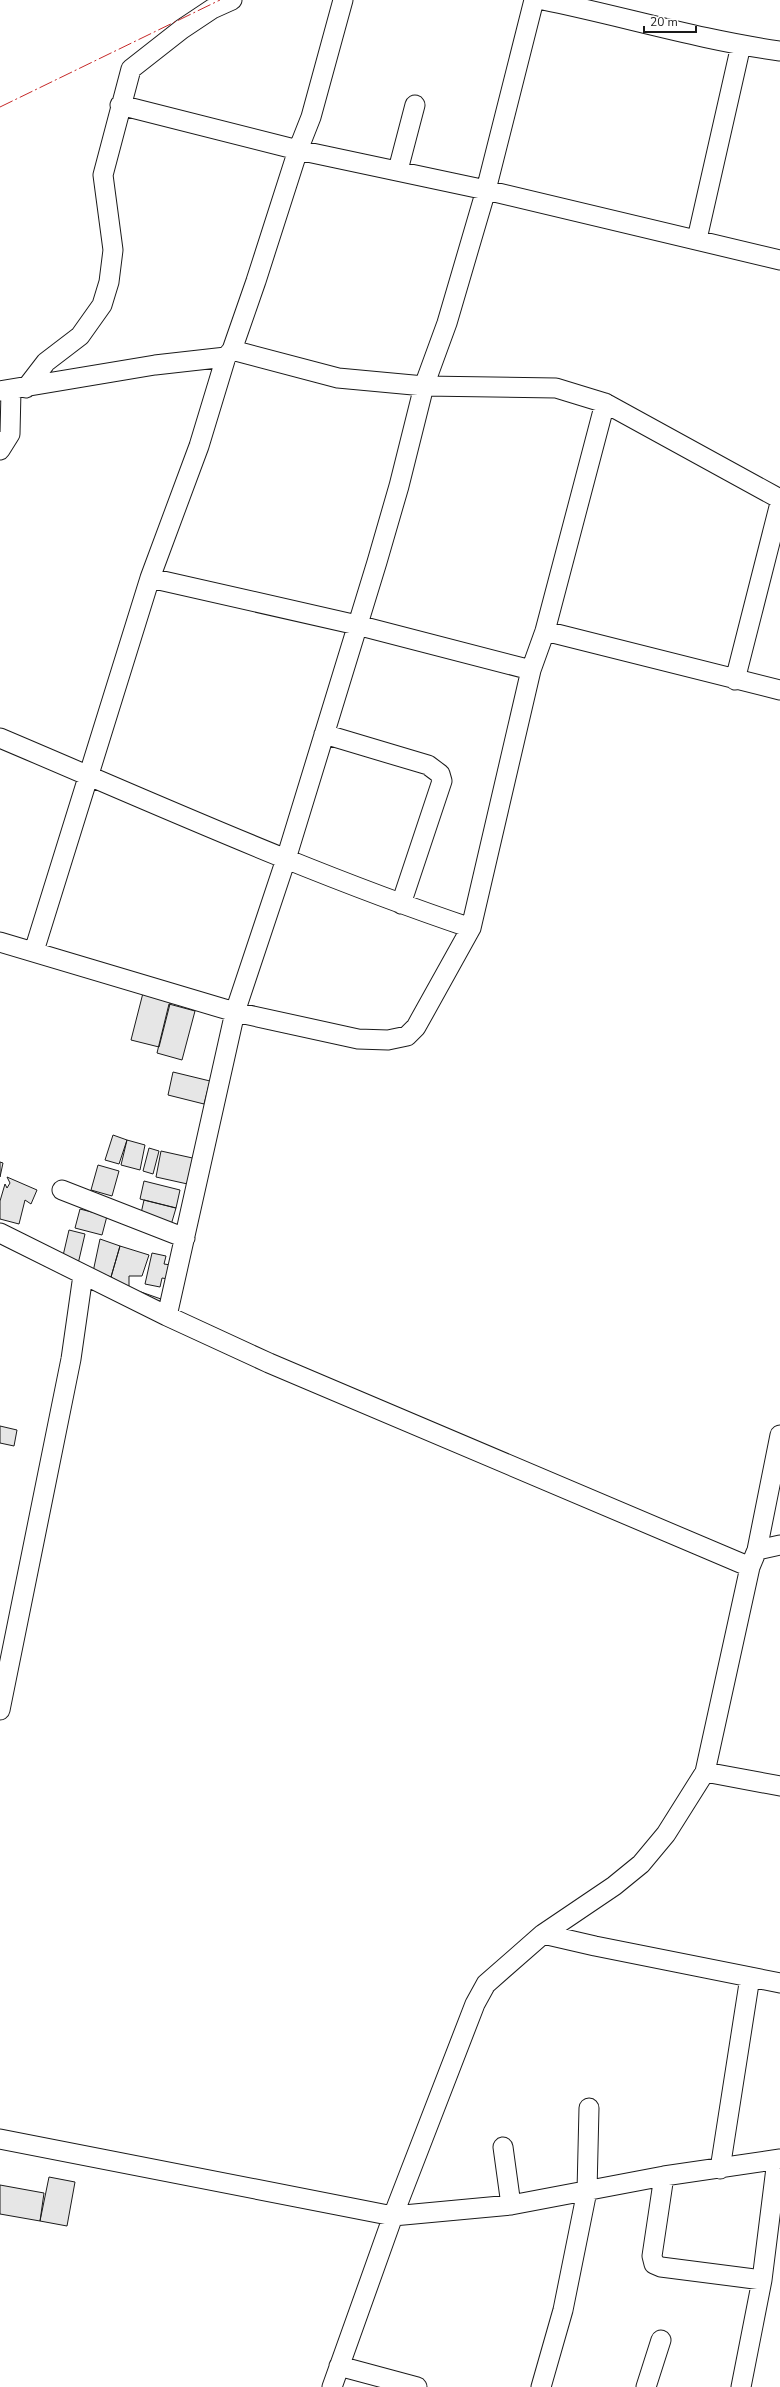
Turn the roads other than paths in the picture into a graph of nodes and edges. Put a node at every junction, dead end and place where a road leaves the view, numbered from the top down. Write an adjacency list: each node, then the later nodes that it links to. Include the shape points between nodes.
1 (232, 0): 7 (street, via 212,9 140,60 131,69)
2 (344, 0): 9 (street, via 311,117)
3 (534, 0): 11 (street)
4 (543, 0): 5 (street)
5 (741, 45): 6 (street); 12 (street)
6 (780, 51)
7 (120, 105): 9 (street); 16 (street, via 103,175 112,230 112,250 109,282 102,305 80,336)
8 (415, 106): 10 (street)
9 (298, 150): 10 (street); 14 (street, via 256,281)
10 (398, 170): 11 (street)
11 (486, 190): 12 (street); 15 (street, via 447,323)
12 (698, 239): 13 (street)
13 (780, 260)
14 (229, 354): 15 (street, via 338,378); 16 (street); 21 (street, via 199,446)
15 (424, 386): 17 (street, via 556,388); 22 (street, via 399,486)
16 (13, 390): 18 (street, via 10,434)
17 (605, 403): 19 (street); 23 (street)
18 (0, 450)
19 (780, 499)
20 (780, 503): 25 (street)
21 (150, 578): 22 (street); 29 (street)
22 (357, 625): 24 (street); 27 (street)
23 (545, 631): 24 (street); 25 (street)
24 (530, 670): 32 (street)
25 (735, 680): 26 (street)
26 (780, 690)
27 (324, 734): 30 (street); 31 (street, via 428,765 440,774 442,781)
28 (0, 738): 29 (street)
29 (88, 775): 30 (street); 34 (street)
30 (286, 859): 31 (street); 35 (street)
31 (401, 904): 32 (street)
32 (471, 928): 35 (street, via 416,1027 407,1036 388,1040 358,1039)
33 (0, 942): 34 (street)
34 (34, 951): 35 (street)
35 (235, 1012): 38 (street)
36 (62, 1190): 38 (street)
37 (0, 1233): 39 (street)
38 (185, 1238): 40 (street)
39 (83, 1275): 40 (street); 44 (street, via 71,1359)
40 (167, 1316): 43 (street, via 269,1363)
41 (780, 1434): 43 (street)
42 (780, 1545): 43 (street)
43 (753, 1558): 45 (street)
44 (0, 1710)
45 (705, 1772): 46 (street); 47 (street, via 666,1834 641,1864 614,1886)
46 (780, 1786)
47 (543, 1934): 48 (street); 58 (street, via 486,1984 473,2011)
48 (750, 1977): 49 (street); 54 (street)
49 (780, 1983)
50 (589, 2108): 56 (street)
51 (0, 2140): 58 (street)
52 (503, 2147): 57 (street)
53 (778, 2160): 54 (street); 59 (street)
54 (720, 2169): 55 (street)
55 (664, 2176): 56 (street); 59 (street, via 652,2256 654,2264)
56 (587, 2191): 57 (street); 64 (street, via 563,2310)
57 (511, 2205): 58 (street)
58 (393, 2216): 61 (street)
59 (762, 2280): 66 (street)
60 (661, 2340): 65 (street)
61 (339, 2366): 62 (street); 63 (street)
62 (332, 2387)
63 (417, 2387)
64 (541, 2387)
65 (646, 2387)
66 (741, 2387)

